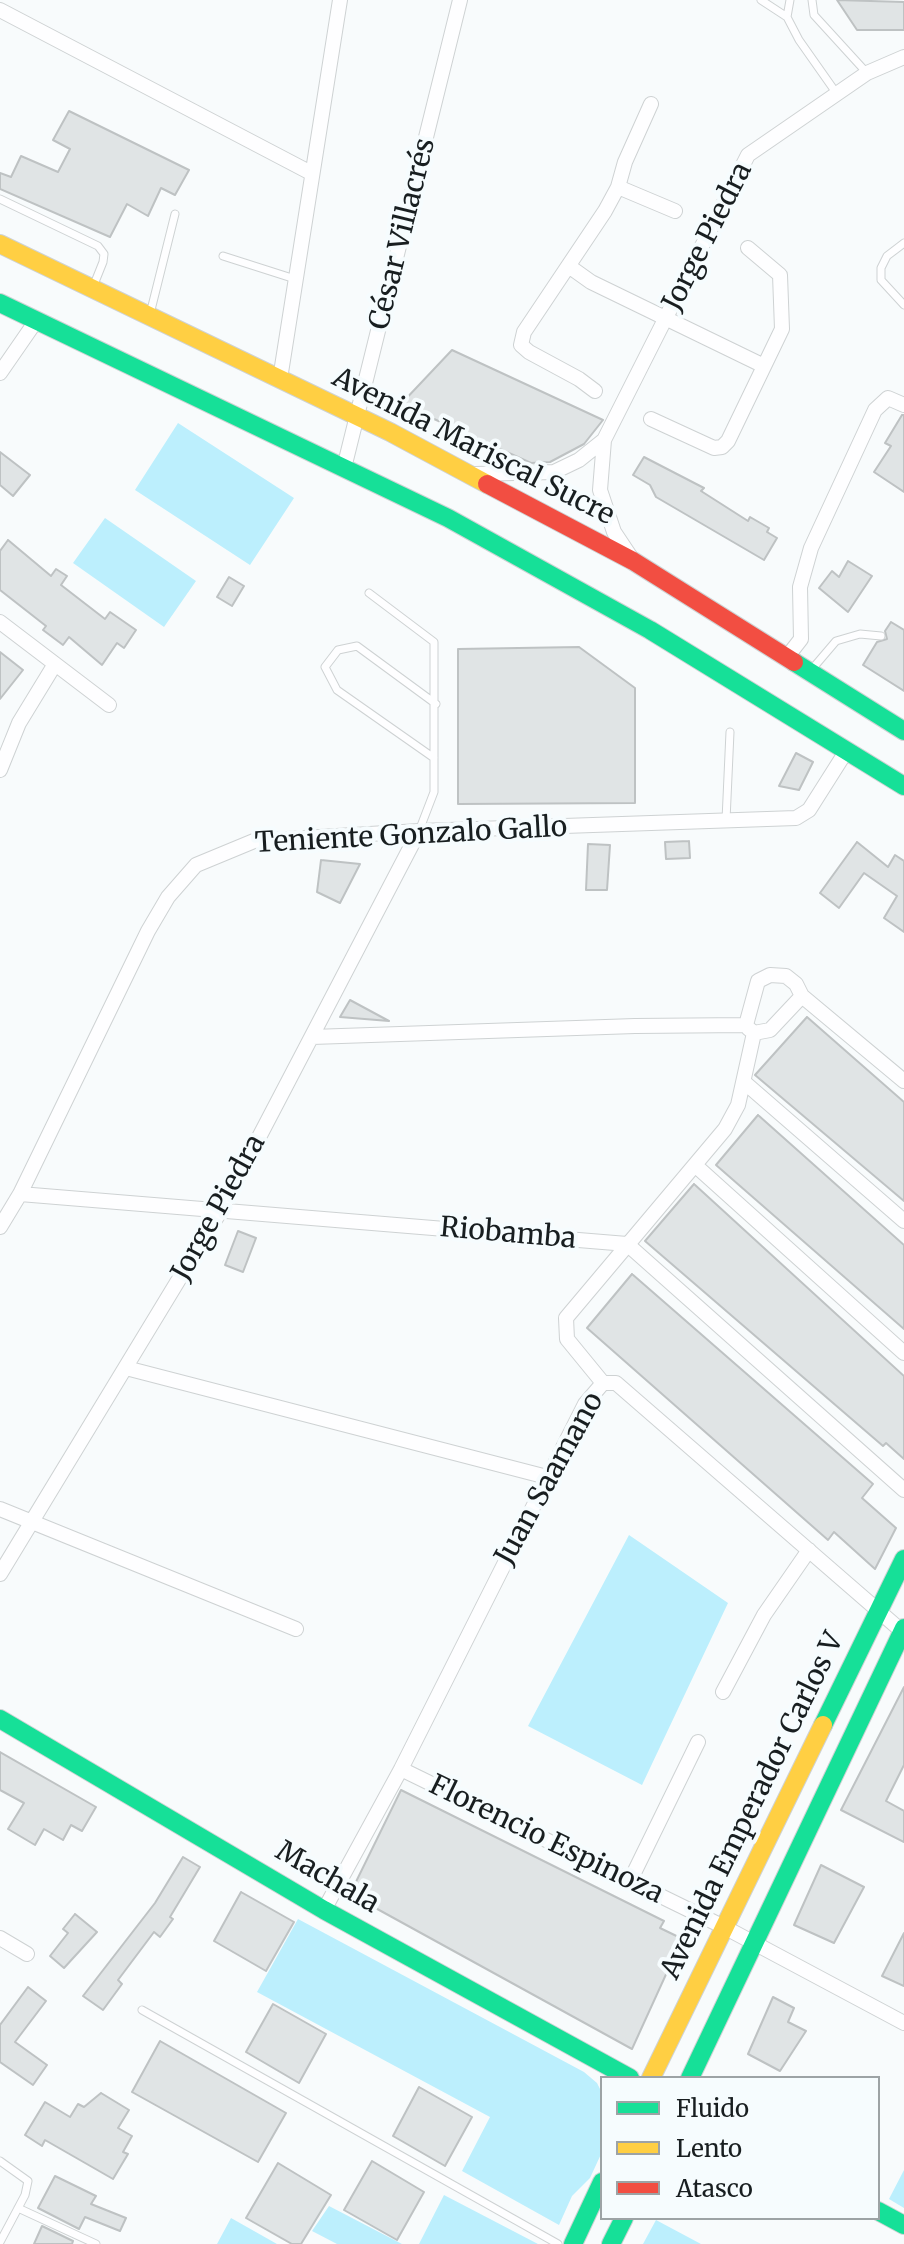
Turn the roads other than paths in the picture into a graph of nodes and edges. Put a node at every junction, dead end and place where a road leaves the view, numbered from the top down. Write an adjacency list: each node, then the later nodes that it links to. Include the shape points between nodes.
1 (340, 0): 12 (street)
2 (460, 0): 34 (street, César Villacrés)
3 (761, 0): 7 (lane)
4 (790, 0): 7 (lane)
5 (812, 0): 9 (lane, via 814,15)
6 (0, 10): 12 (street)
7 (787, 17): 10 (lane)
8 (904, 57): 9 (street, Jorge Piedra)
9 (867, 73): 10 (street, Jorge Piedra)
10 (837, 94): 27 (street, Jorge Piedra, via 748,155)
11 (651, 104): 13 (street)
12 (311, 173): 22 (street)
13 (618, 187): 15 (street); 21 (street)
14 (0, 199): 23 (lane, via 98,246 103,262)
15 (675, 211)
16 (175, 214): 26 (lane)
17 (904, 243): 25 (lane, via 887,256 881,280)
18 (0, 244): 23 (main road, Avenida Mariscal Sucre)
19 (748, 248): 29 (street, via 780,275 782,329)
20 (223, 256): 22 (lane)
21 (570, 267): 27 (street); 32 (street, via 524,332 521,345)
22 (295, 279): 31 (street)
23 (92, 289): 26 (main road, Avenida Mariscal Sucre)
24 (0, 303): 28 (main road)
25 (904, 305)
26 (149, 316): 31 (main road, Avenida Mariscal Sucre)
27 (666, 320): 29 (street); 36 (street, Jorge Piedra)
28 (36, 321): 30 (street); 37 (main road)
29 (764, 366): 35 (street, via 722,447)
30 (0, 373)
31 (280, 379): 34 (main road, Avenida Mariscal Sucre)
32 (595, 391)
33 (904, 405): 43 (street, via 888,398 881,403 811,548 800,587 801,639)
34 (357, 415): 37 (street, César Villacrés); 38 (main road, Avenida Mariscal Sucre)
35 (651, 419)
36 (604, 440): 38 (street, Jorge Piedra, via 554,472); 39 (street, Jorge Piedra, via 600,490 614,532)
37 (344, 468): 50 (main road, via 448,518 650,630)
38 (467, 473): 39 (main road, Avenida Mariscal Sucre)
39 (633, 561): 43 (main road, Avenida Mariscal Sucre)
40 (369, 593): 46 (lane, via 434,642)
41 (0, 622): 44 (street)
42 (881, 636): 45 (lane, via 860,634 836,641)
43 (787, 657): 45 (main road, Avenida Mariscal Sucre)
44 (55, 664): 47 (street); 52 (street, via 19,723)
45 (810, 671): 48 (main road, Avenida Mariscal Sucre)
46 (436, 704): 51 (lane); 51 (lane, via 357,646 338,650 325,667 337,690)
47 (109, 705)
48 (904, 731)
49 (730, 732): 54 (lane)
50 (847, 750): 53 (main road); 54 (street, Teniente Gonzalo Gallo, via 802,815)
51 (434, 758): 55 (lane, via 434,792)
52 (0, 770)
53 (904, 786)
54 (726, 820): 55 (street, Teniente Gonzalo Gallo)
55 (419, 831): 58 (street, Jorge Piedra); 62 (street, Teniente Gonzalo Gallo, via 254,841 196,865 148,931)
56 (802, 996): 57 (street, via 770,1030); 57 (street, Juan Saamano, via 786,976 758,981); 59 (street)
57 (750, 1029): 58 (street, via 635,1026); 60 (street, Juan Saamano)
58 (312, 1037): 63 (street, Jorge Piedra)
59 (904, 1081)
60 (744, 1082): 61 (street, Juan Saamano, via 731,1117); 64 (street)
61 (696, 1166): 66 (street, Juan Saamano); 67 (street)
62 (20, 1194): 63 (street, Riobamba); 65 (street, Teniente Gonzalo Gallo)
63 (221, 1210): 66 (street, Riobamba); 68 (street, Jorge Piedra)
64 (904, 1221)
65 (0, 1227)
66 (627, 1244): 69 (street, Juan Saamano, via 564,1325 567,1339); 71 (street)
67 (904, 1353)
68 (126, 1368): 70 (street); 73 (street, Jorge Piedra)
69 (603, 1383): 70 (street, Juan Saamano, via 585,1404); 74 (street, via 616,1383)
70 (547, 1477): 83 (street, Juan Saamano)
71 (904, 1490)
72 (0, 1509): 73 (street)
73 (32, 1523): 76 (street, Jorge Piedra); 78 (street)
74 (809, 1550): 77 (street); 80 (street, via 764,1615)
75 (904, 1559): 77 (main road, Avenida Emperador Carlos V)
76 (0, 1574)
77 (879, 1611): 79 (street); 86 (main road, Avenida Emperador Carlos V)
78 (296, 1629)
79 (903, 1631): 88 (main road, Avenida Emperador Carlos V)
80 (723, 1692)
81 (0, 1719): 85 (main road, Machala)
82 (698, 1742): 84 (street)
83 (401, 1769): 84 (street, Florencio Espinoza); 85 (street, Juan Saamano)
84 (630, 1881): 86 (street, Florencio Espinoza)
85 (324, 1910): 93 (main road, Machala)
86 (726, 1928): 88 (street, Florencio Espinoza); 96 (main road, Avenida Emperador Carlos V)
87 (0, 1938): 89 (street)
88 (754, 1944): 91 (street, Florencio Espinoza); 92 (main road, Avenida Emperador Carlos V)
89 (27, 1954)
90 (142, 2010): 107 (lane)
91 (904, 2023)
92 (708, 2041): 97 (main road, Avenida Emperador Carlos V); 98 (main road)
93 (597, 2060): 94 (main road); 95 (main road, Machala)
94 (609, 2076)
95 (626, 2076)
96 (652, 2076)
97 (691, 2076)
98 (708, 2076)
99 (0, 2161): 101 (lane, via 28,2181)
100 (600, 2186): 108 (main road)
101 (18, 2208): 105 (lane); 106 (lane)
102 (880, 2212): 104 (main road)
103 (623, 2220): 109 (main road)
104 (904, 2225)
105 (0, 2242)
106 (96, 2244)
107 (558, 2244)
108 (573, 2244)
109 (611, 2244)

